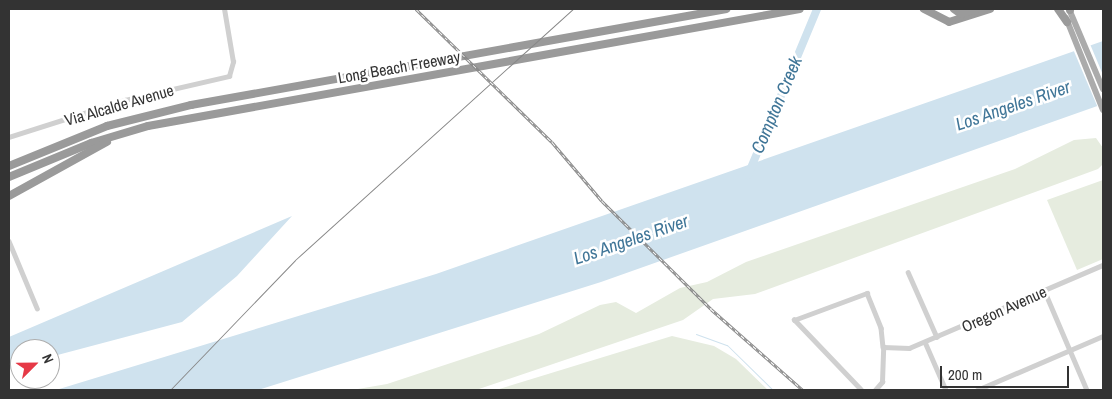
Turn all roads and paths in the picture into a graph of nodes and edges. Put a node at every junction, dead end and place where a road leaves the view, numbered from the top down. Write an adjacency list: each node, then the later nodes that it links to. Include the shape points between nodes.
1 (224, 9): 15 (street, Via Alcalde Avenue, via 233,62 229,76 125,100)
2 (726, 9): 16 (highway, Long Beach Freeway, via 191,105 107,126)
3 (800, 9): 14 (highway, Long Beach Freeway)
4 (924, 9): 7 (highway, via 949,22)
5 (954, 9): 6 (highway, via 961,14)
6 (978, 9)
7 (990, 9)
8 (1058, 9): 10 (highway)
9 (1068, 9): 10 (main road); 11 (main road)
10 (1067, 22): 11 (main road)
11 (1077, 37): 12 (main road); 13 (main road)
12 (1103, 89)
13 (1103, 110)
14 (129, 130): 19 (highway, Long Beach Freeway); 20 (highway)
15 (9, 137)
16 (24, 158): 17 (highway); 18 (highway, Long Beach Freeway)
17 (9, 160)
18 (9, 166)
19 (9, 177)
20 (9, 196)
21 (9, 241): 25 (street)
22 (1103, 265): 24 (street, Oregon Avenue)
23 (908, 272): 27 (street)
24 (1045, 292): 27 (street, Oregon Avenue); 30 (street)
25 (37, 308)
26 (1103, 336): 30 (street)
27 (937, 337): 28 (street, Oregon Avenue)
28 (925, 342): 29 (street, Oregon Avenue, via 903,349); 33 (street)
29 (883, 348): 31 (street, via 881,328 867,293 794,320); 32 (street, via 882,382)
30 (1069, 350): 34 (street); 35 (street)
31 (861, 390)
32 (874, 390)
33 (946, 390)
34 (977, 390)
35 (1087, 390)

